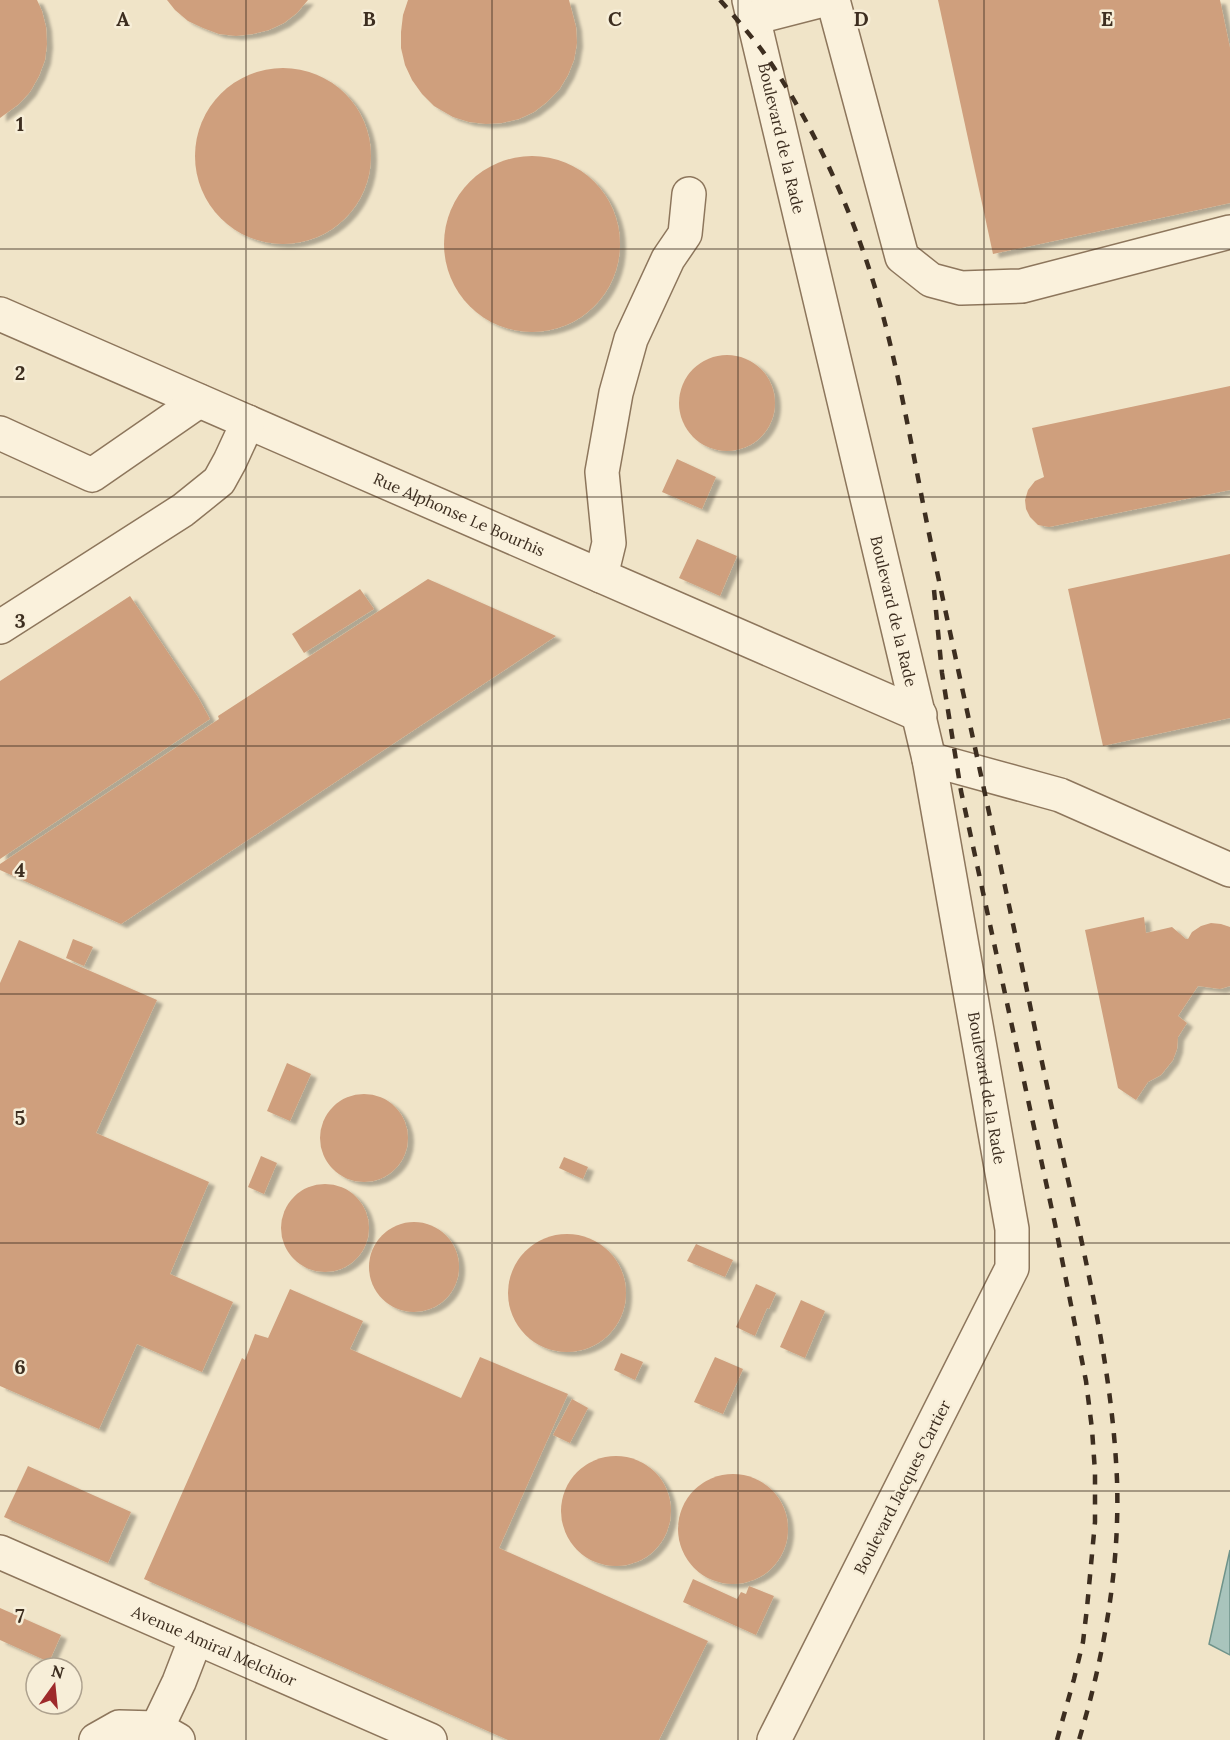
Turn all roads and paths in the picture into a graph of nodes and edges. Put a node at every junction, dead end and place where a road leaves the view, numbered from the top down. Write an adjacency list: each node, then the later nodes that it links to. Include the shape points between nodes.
1 (823, 0): 3 (street)
2 (833, 0): 5 (street, via 902,257 931,280 961,288 1022,286)
3 (751, 9): 12 (street, Boulevard de la Rade)
4 (689, 194): 10 (street, via 685,234 668,259 631,339 616,393 602,472 609,543)
5 (1230, 232)
6 (0, 314): 7 (street, Rue Alphonse Le Bourhis)
7 (199, 401): 8 (street, Rue Alphonse Le Bourhis); 9 (street, via 92,475)
8 (248, 422): 10 (street, Rue Alphonse Le Bourhis); 11 (street, via 219,482 183,510)
9 (0, 433)
10 (601, 576): 12 (street, Rue Alphonse Le Bourhis)
11 (0, 627)
12 (920, 715): 13 (street, Boulevard de la Rade)
13 (929, 759): 14 (street, via 1060,795); 15 (street, Boulevard de la Rade)
14 (1230, 870)
15 (1012, 1229): 21 (street, Boulevard Jacques Cartier, via 1012,1268)
16 (0, 1552): 17 (street, Avenue Amiral Melchior)
17 (196, 1638): 18 (street, via 179,1682); 20 (street, Avenue Amiral Melchior)
18 (167, 1734): 19 (street, via 119,1727)
19 (96, 1740)
20 (430, 1740)
21 (774, 1740)

